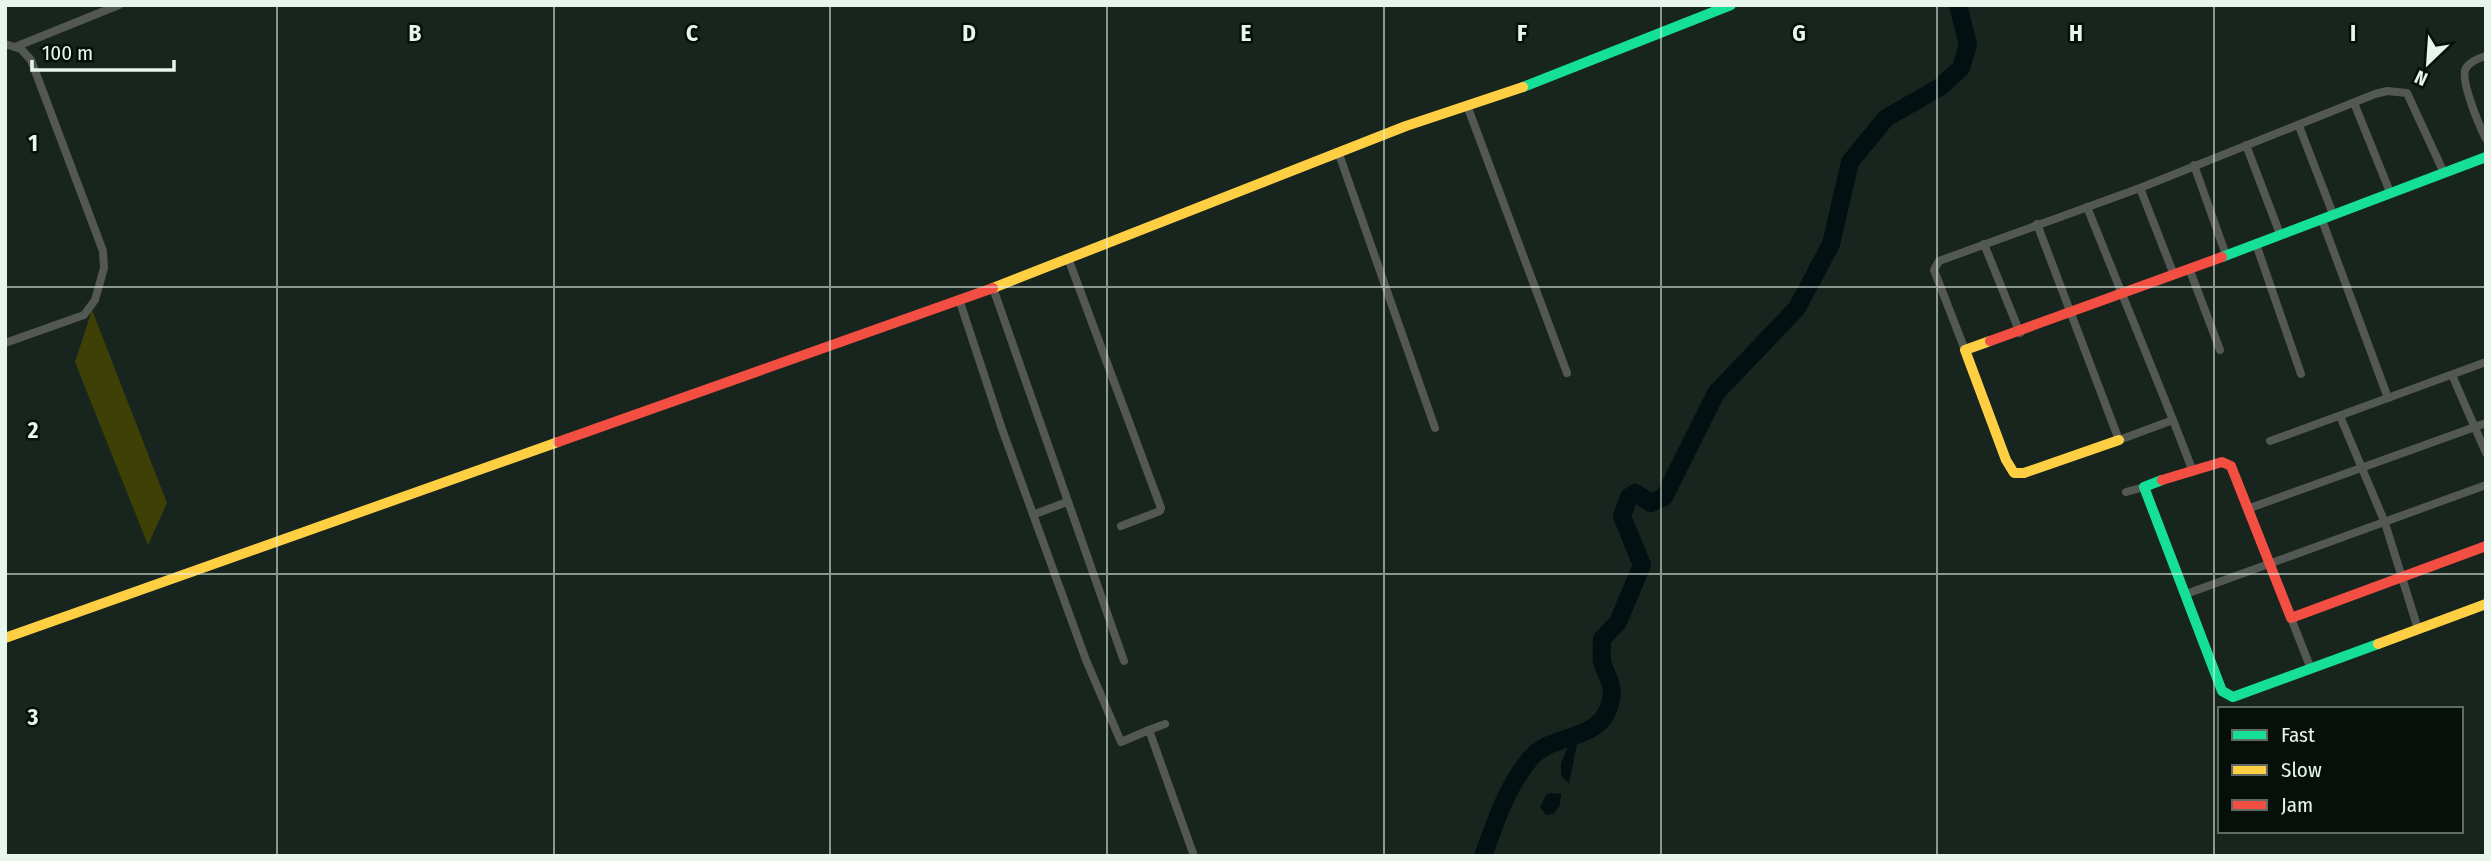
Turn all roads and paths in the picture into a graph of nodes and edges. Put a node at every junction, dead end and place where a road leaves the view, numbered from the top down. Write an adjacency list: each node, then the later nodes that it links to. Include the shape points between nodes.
1 (119, 5): 4 (street)
2 (1731, 5): 7 (street)
3 (5, 44): 4 (street)
4 (15, 47): 33 (street, via 31,60 105,259 95,300 84,315)
5 (2486, 56): 9 (street, via 2467,66 2464,74)
6 (2354, 103): 8 (street); 14 (street, via 2387,90 2407,93); 16 (street)
7 (1468, 108): 11 (street, via 1420,121); 37 (street)
8 (2299, 125): 10 (street); 18 (street)
9 (2486, 139)
10 (2246, 145): 13 (street); 21 (street)
11 (1339, 154): 25 (street); 45 (street)
12 (2486, 157): 14 (street)
13 (2194, 165): 15 (street); 24 (street)
14 (2444, 173): 16 (street)
15 (2140, 188): 17 (street); 27 (street)
16 (2390, 192): 18 (street)
17 (2087, 207): 20 (street); 29 (street)
18 (2333, 214): 19 (street)
19 (2322, 220): 21 (street); 40 (street)
20 (2036, 224): 22 (street); 31 (street)
21 (2280, 234): 23 (street)
22 (1984, 244): 32 (street); 34 (street, via 1934,266)
23 (2256, 244): 24 (street); 38 (street)
24 (2225, 255): 26 (street)
25 (1068, 258): 28 (street); 58 (street, via 1161,508)
26 (2189, 268): 27 (street); 35 (street)
27 (2174, 275): 29 (street)
28 (993, 289): 30 (street); 54 (street)
29 (2121, 295): 31 (street); 42 (street)
30 (959, 299): 56 (street); 66 (street)
31 (2072, 313): 32 (street); 46 (street)
32 (2020, 333): 34 (street)
33 (5, 343)
34 (1965, 350): 46 (street, via 2014,473 2024,474)
35 (2220, 350)
36 (2486, 362): 39 (street)
37 (1567, 373)
38 (2301, 374)
39 (2452, 375): 40 (street); 44 (street)
40 (2388, 398): 41 (street)
41 (2340, 416): 47 (street); 49 (street)
42 (2173, 420): 46 (street); 50 (street)
43 (2486, 423): 44 (street)
44 (2473, 427): 48 (street); 49 (street)
45 (1435, 428)
46 (2119, 440)
47 (2270, 441)
48 (2486, 453)
49 (2362, 468): 55 (street); 57 (street)
50 (2192, 469): 52 (street); 55 (street, via 2229,464)
51 (2486, 485): 57 (street)
52 (2144, 487): 53 (street); 62 (street)
53 (2126, 492)
54 (1066, 502): 56 (street); 67 (street)
55 (2250, 508): 60 (street)
56 (1035, 514): 70 (street, via 1086,660 1121,741)
57 (2385, 523): 60 (street); 61 (street)
58 (1121, 526)
59 (2486, 546): 61 (street)
60 (2270, 564): 62 (street); 64 (street)
61 (2402, 575): 64 (street); 65 (street)
62 (2186, 594): 68 (street, via 2227,695 2233,697)
63 (2486, 604): 65 (street)
64 (2291, 618): 68 (street)
65 (2418, 629): 68 (street)
66 (5, 638)
67 (1124, 661)
68 (2311, 669)
69 (1165, 724): 70 (street)
70 (1149, 730): 71 (street)
71 (1194, 856)

